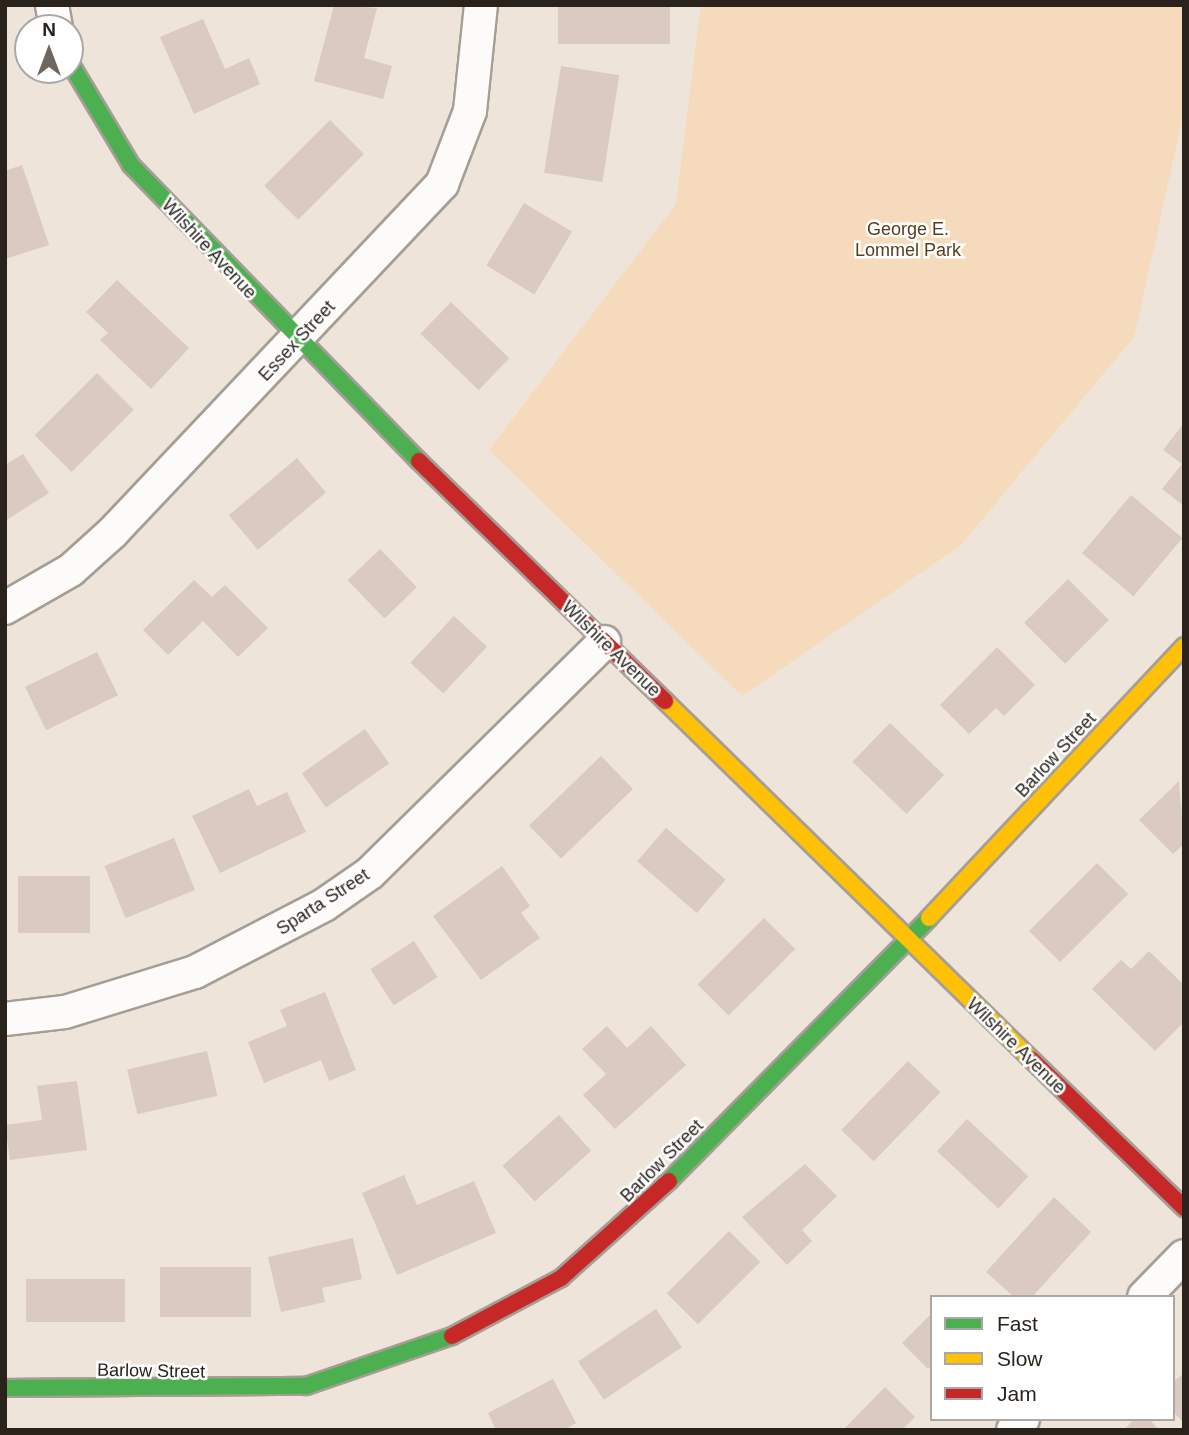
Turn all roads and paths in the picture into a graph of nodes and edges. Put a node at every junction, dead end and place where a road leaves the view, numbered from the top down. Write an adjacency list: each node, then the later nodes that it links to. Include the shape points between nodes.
1 (481, 5): 3 (street, Essex Street, via 470,111 442,184)
2 (81, 84): 3 (street, Wilshire Avenue, via 102,126 131,166)
3 (297, 342): 4 (street, Essex Street, via 71,570); 5 (street, Wilshire Avenue)
4 (5, 608)
5 (604, 642): 7 (street, Wilshire Avenue); 8 (street, Sparta Street, via 370,873 324,905 195,972 65,1012)
6 (1184, 646): 7 (street, Barlow Street)
7 (908, 942): 9 (street, Wilshire Avenue); 12 (street, Barlow Street, via 628,1222 561,1278 452,1336 384,1364 295,1388)
8 (5, 1019)
9 (1184, 1208)
10 (1184, 1256): 11 (street)
11 (1146, 1295)
12 (5, 1388)

